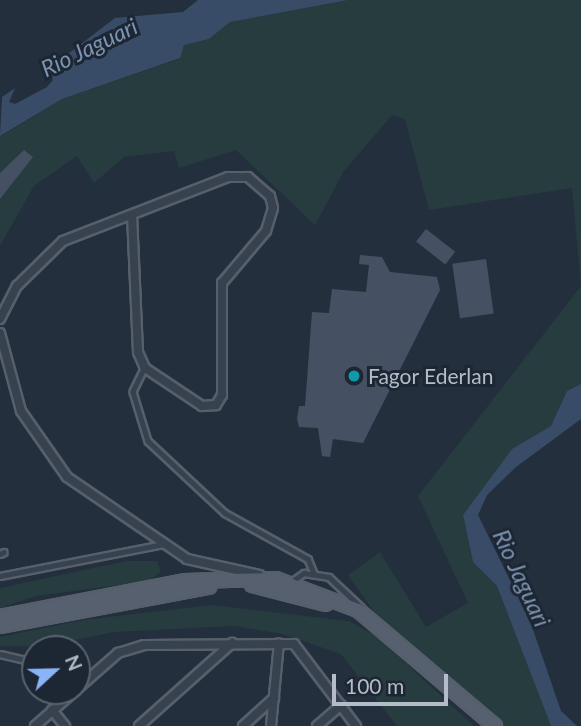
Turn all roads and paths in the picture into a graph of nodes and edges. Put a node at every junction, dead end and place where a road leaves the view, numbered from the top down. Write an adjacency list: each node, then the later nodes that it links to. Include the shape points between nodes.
1 (132, 217): 2 (street, via 54,248 17,286); 4 (street, via 134,328); 4 (street, via 239,175 260,184 272,208 266,232 222,283 219,402 202,405)
2 (0, 319)
3 (0, 333): 5 (street, via 21,411 53,463 90,498)
4 (145, 368): 7 (lane, via 133,392 148,441 225,513 308,559)
5 (163, 544): 6 (street); 8 (lane)
6 (187, 559): 9 (street); 10 (street)
7 (314, 573): 11 (lane); 13 (lane, via 342,585)
8 (0, 576)
9 (276, 579): 10 (main road); 11 (main road)
10 (185, 581): 12 (main road)
11 (290, 582): 13 (main road)
12 (0, 617)
13 (375, 624): 32 (main road)
14 (0, 626): 31 (main road, via 210,587 271,588 357,618)
15 (232, 643): 16 (street); 19 (street, via 132,648); 26 (street)
16 (279, 643): 20 (street); 22 (street, via 302,648)
17 (0, 654): 18 (lane)
18 (21, 659)
19 (91, 679)
20 (275, 697): 27 (street); 28 (street)
21 (58, 705): 23 (street)
22 (341, 705): 29 (street); 30 (street)
23 (52, 710): 24 (street); 25 (street)
24 (35, 726)
25 (65, 726)
26 (139, 726)
27 (243, 726)
28 (271, 726)
29 (317, 726)
30 (356, 726)
31 (485, 726)
32 (495, 726)

